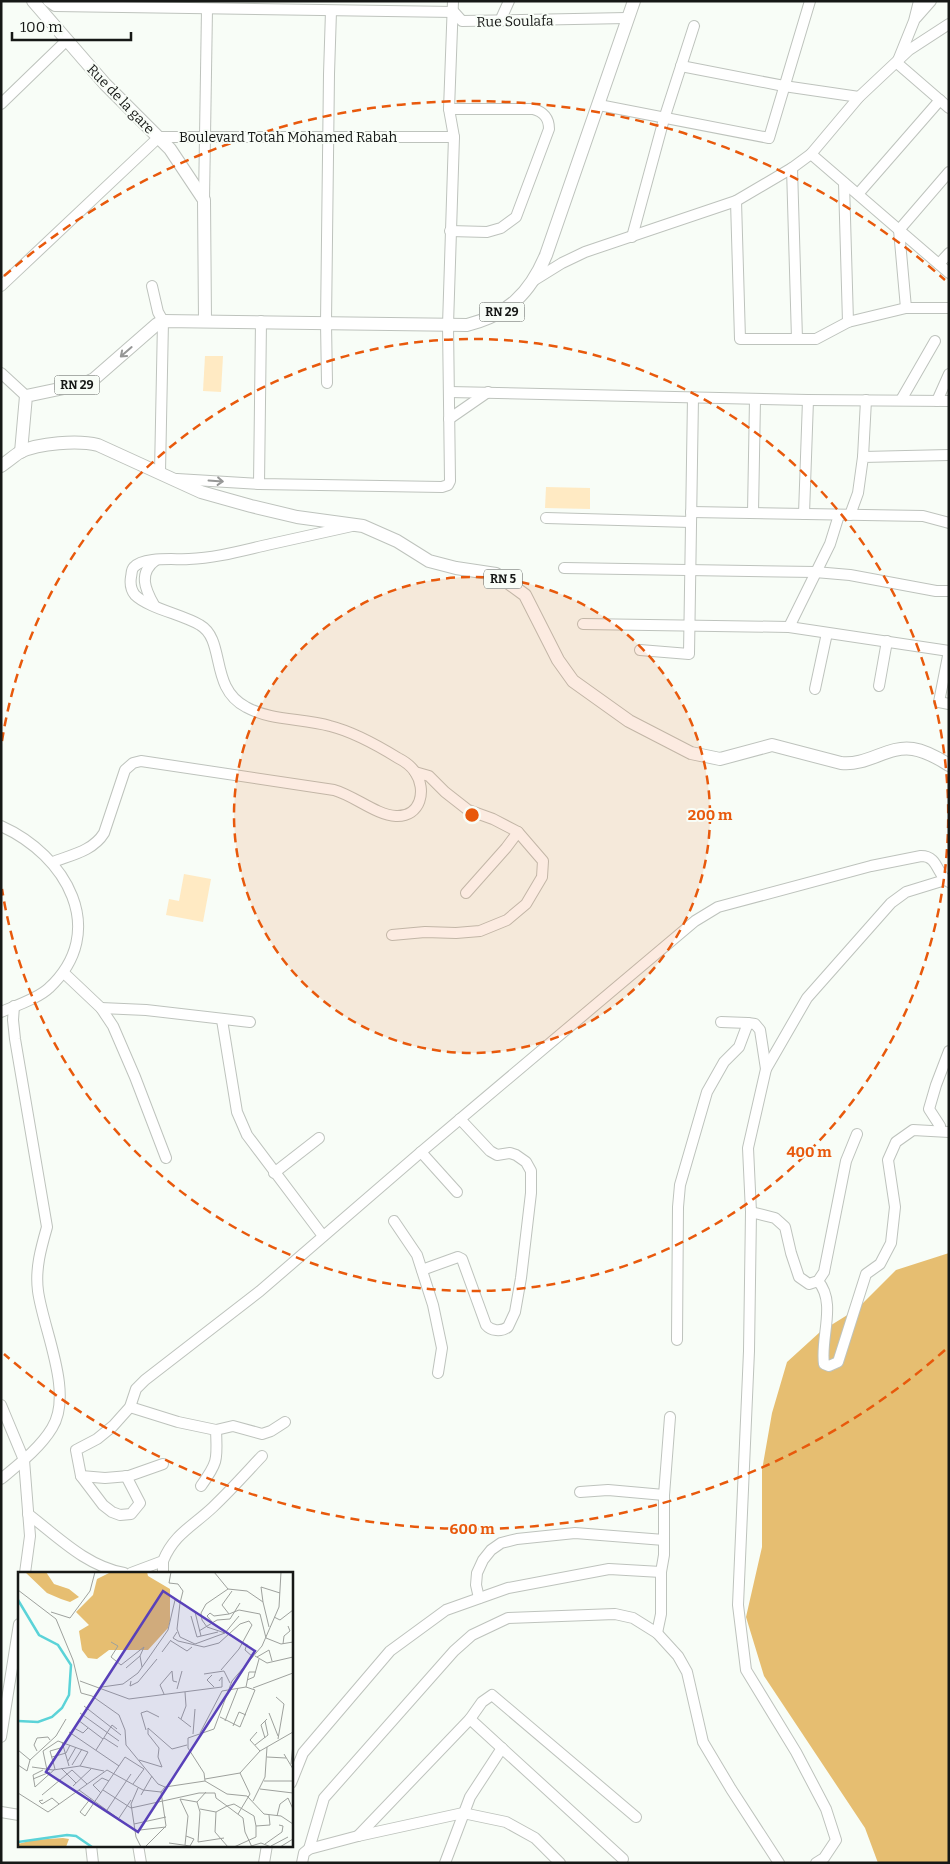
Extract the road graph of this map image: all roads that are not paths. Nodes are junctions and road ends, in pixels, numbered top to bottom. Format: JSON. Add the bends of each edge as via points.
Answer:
{"nodes":[{"id":1,"x":33,"y":1,"type":"edge"},
{"id":2,"x":48,"y":1,"type":"edge"},
{"id":3,"x":509,"y":1,"type":"edge"},
{"id":4,"x":634,"y":1,"type":"edge"},
{"id":5,"x":810,"y":1,"type":"edge"},
{"id":6,"x":919,"y":1,"type":"edge"},
{"id":7,"x":931,"y":1,"type":"edge"},
{"id":8,"x":453,"y":7,"type":"edge"},
{"id":9,"x":206,"y":9,"type":"junction"},
{"id":10,"x":331,"y":11,"type":"junction"},
{"id":11,"x":628,"y":18,"type":"junction"},
{"id":12,"x":500,"y":21,"type":"junction"},
{"id":13,"x":914,"y":21,"type":"junction"},
{"id":14,"x":949,"y":24,"type":"edge"},
{"id":15,"x":694,"y":26,"type":"dead end"},
{"id":16,"x":66,"y":41,"type":"junction"},
{"id":17,"x":897,"y":63,"type":"junction"},
{"id":18,"x":681,"y":66,"type":"junction"},
{"id":19,"x":784,"y":86,"type":"junction"},
{"id":20,"x":859,"y":97,"type":"junction"},
{"id":21,"x":940,"y":100,"type":"junction"},
{"id":22,"x":1,"y":104,"type":"edge"},
{"id":23,"x":599,"y":106,"type":"junction"},
{"id":24,"x":949,"y":108,"type":"edge"},
{"id":25,"x":449,"y":109,"type":"junction"},
{"id":26,"x":664,"y":119,"type":"junction"},
{"id":27,"x":206,"y":136,"type":"junction"},
{"id":28,"x":329,"y":136,"type":"junction"},
{"id":29,"x":159,"y":137,"type":"junction"},
{"id":30,"x":454,"y":137,"type":"junction"},
{"id":31,"x":811,"y":154,"type":"junction"},
{"id":32,"x":792,"y":168,"type":"junction"},
{"id":33,"x":949,"y":172,"type":"edge"},
{"id":34,"x":844,"y":183,"type":"junction"},
{"id":35,"x":858,"y":194,"type":"junction"},
{"id":36,"x":204,"y":200,"type":"junction"},
{"id":37,"x":736,"y":201,"type":"junction"},
{"id":38,"x":899,"y":230,"type":"junction"},
{"id":39,"x":450,"y":231,"type":"junction"},
{"id":40,"x":632,"y":237,"type":"junction"},
{"id":41,"x":949,"y":253,"type":"edge"},
{"id":42,"x":939,"y":264,"type":"junction"},
{"id":43,"x":949,"y":273,"type":"edge"},
{"id":44,"x":533,"y":281,"type":"junction"},
{"id":45,"x":1,"y":286,"type":"edge"},
{"id":46,"x":152,"y":286,"type":"dead end"},
{"id":47,"x":906,"y":308,"type":"junction"},
{"id":48,"x":949,"y":308,"type":"edge"},
{"id":49,"x":205,"y":320,"type":"junction"},
{"id":50,"x":163,"y":321,"type":"junction"},
{"id":51,"x":260,"y":321,"type":"junction"},
{"id":52,"x":326,"y":322,"type":"junction"},
{"id":53,"x":848,"y":322,"type":"junction"},
{"id":54,"x":448,"y":326,"type":"junction"},
{"id":55,"x":796,"y":340,"type":"junction"},
{"id":56,"x":934,"y":341,"type":"dead end"},
{"id":57,"x":1,"y":373,"type":"edge"},
{"id":58,"x":949,"y":374,"type":"edge"},
{"id":59,"x":327,"y":383,"type":"dead end"},
{"id":60,"x":449,"y":392,"type":"junction"},
{"id":61,"x":488,"y":392,"type":"junction"},
{"id":62,"x":26,"y":396,"type":"junction"},
{"id":63,"x":693,"y":397,"type":"junction"},
{"id":64,"x":755,"y":399,"type":"junction"},
{"id":65,"x":808,"y":400,"type":"junction"},
{"id":66,"x":866,"y":400,"type":"junction"},
{"id":67,"x":901,"y":400,"type":"junction"},
{"id":68,"x":937,"y":400,"type":"junction"},
{"id":69,"x":949,"y":401,"type":"edge"},
{"id":70,"x":448,"y":419,"type":"junction"},
{"id":71,"x":21,"y":452,"type":"junction"},
{"id":72,"x":949,"y":455,"type":"edge"},
{"id":73,"x":863,"y":457,"type":"junction"},
{"id":74,"x":1,"y":466,"type":"edge"},
{"id":75,"x":160,"y":472,"type":"junction"},
{"id":76,"x":173,"y":478,"type":"junction"},
{"id":77,"x":259,"y":484,"type":"junction"},
{"id":78,"x":753,"y":513,"type":"junction"},
{"id":79,"x":804,"y":514,"type":"junction"},
{"id":80,"x":850,"y":515,"type":"junction"},
{"id":81,"x":839,"y":516,"type":"junction"},
{"id":82,"x":691,"y":517,"type":"junction"},
{"id":83,"x":546,"y":518,"type":"dead end"},
{"id":84,"x":949,"y":523,"type":"edge"},
{"id":85,"x":354,"y":525,"type":"junction"},
{"id":86,"x":157,"y":560,"type":"junction"},
{"id":87,"x":564,"y":568,"type":"dead end"},
{"id":88,"x":689,"y":570,"type":"junction"},
{"id":89,"x":815,"y":572,"type":"junction"},
{"id":90,"x":949,"y":591,"type":"edge"},
{"id":91,"x":154,"y":605,"type":"junction"},
{"id":92,"x":583,"y":624,"type":"dead end"},
{"id":93,"x":690,"y":626,"type":"junction"},
{"id":94,"x":789,"y":627,"type":"junction"},
{"id":95,"x":827,"y":632,"type":"junction"},
{"id":96,"x":887,"y":641,"type":"junction"},
{"id":97,"x":640,"y":650,"type":"dead end"},
{"id":98,"x":949,"y":651,"type":"edge"},
{"id":99,"x":879,"y":686,"type":"dead end"},
{"id":100,"x":815,"y":689,"type":"dead end"},
{"id":101,"x":949,"y":704,"type":"edge"},
{"id":102,"x":949,"y":765,"type":"edge"},
{"id":103,"x":415,"y":772,"type":"junction"},
{"id":104,"x":1,"y":826,"type":"edge"},
{"id":105,"x":518,"y":832,"type":"junction"},
{"id":106,"x":53,"y":862,"type":"junction"},
{"id":107,"x":947,"y":881,"type":"edge"},
{"id":108,"x":466,"y":893,"type":"dead end"},
{"id":109,"x":392,"y":935,"type":"dead end"},
{"id":110,"x":64,"y":972,"type":"junction"},
{"id":111,"x":14,"y":1006,"type":"junction"},
{"id":112,"x":101,"y":1008,"type":"junction"},
{"id":113,"x":1,"y":1012,"type":"edge"},
{"id":114,"x":222,"y":1020,"type":"junction"},
{"id":115,"x":250,"y":1022,"type":"dead end"},
{"id":116,"x":721,"y":1022,"type":"dead end"},
{"id":117,"x":748,"y":1023,"type":"junction"},
{"id":118,"x":949,"y":1051,"type":"edge"},
{"id":119,"x":766,"y":1069,"type":"junction"},
{"id":120,"x":460,"y":1118,"type":"junction"},
{"id":121,"x":944,"y":1132,"type":"edge"},
{"id":122,"x":857,"y":1134,"type":"dead end"},
{"id":123,"x":319,"y":1138,"type":"dead end"},
{"id":124,"x":421,"y":1152,"type":"junction"},
{"id":125,"x":166,"y":1158,"type":"dead end"},
{"id":126,"x":274,"y":1173,"type":"junction"},
{"id":127,"x":456,"y":1192,"type":"dead end"},
{"id":128,"x":751,"y":1212,"type":"junction"},
{"id":129,"x":394,"y":1221,"type":"dead end"},
{"id":130,"x":323,"y":1236,"type":"junction"},
{"id":131,"x":422,"y":1270,"type":"junction"},
{"id":132,"x":818,"y":1281,"type":"junction"},
{"id":133,"x":677,"y":1340,"type":"dead end"},
{"id":134,"x":438,"y":1372,"type":"dead end"},
{"id":135,"x":1,"y":1405,"type":"edge"},
{"id":136,"x":130,"y":1407,"type":"junction"},
{"id":137,"x":670,"y":1417,"type":"dead end"},
{"id":138,"x":285,"y":1422,"type":"dead end"},
{"id":139,"x":216,"y":1430,"type":"junction"},
{"id":140,"x":262,"y":1456,"type":"dead end"},
{"id":141,"x":24,"y":1460,"type":"junction"},
{"id":142,"x":163,"y":1464,"type":"dead end"},
{"id":143,"x":81,"y":1476,"type":"junction"},
{"id":144,"x":126,"y":1476,"type":"junction"},
{"id":145,"x":1,"y":1479,"type":"edge"},
{"id":146,"x":201,"y":1486,"type":"dead end"},
{"id":147,"x":580,"y":1492,"type":"dead end"},
{"id":148,"x":664,"y":1495,"type":"junction"},
{"id":149,"x":28,"y":1514,"type":"junction"},
{"id":150,"x":664,"y":1540,"type":"junction"},
{"id":151,"x":163,"y":1561,"type":"junction"},
{"id":152,"x":25,"y":1572,"type":"edge"},
{"id":153,"x":121,"y":1572,"type":"edge"},
{"id":154,"x":134,"y":1572,"type":"edge"},
{"id":155,"x":163,"y":1572,"type":"edge"},
{"id":156,"x":661,"y":1572,"type":"junction"},
{"id":157,"x":479,"y":1598,"type":"junction"},
{"id":158,"x":18,"y":1629,"type":"edge"},
{"id":159,"x":657,"y":1633,"type":"junction"},
{"id":160,"x":5,"y":1695,"type":"edge"},
{"id":161,"x":470,"y":1719,"type":"junction"},
{"id":162,"x":1,"y":1737,"type":"edge"},
{"id":163,"x":502,"y":1748,"type":"junction"},
{"id":164,"x":292,"y":1780,"type":"edge"},
{"id":165,"x":1,"y":1812,"type":"edge"},
{"id":166,"x":463,"y":1814,"type":"junction"},
{"id":167,"x":18,"y":1815,"type":"edge"},
{"id":168,"x":636,"y":1817,"type":"dead end"},
{"id":169,"x":358,"y":1836,"type":"junction"},
{"id":170,"x":91,"y":1846,"type":"edge"},
{"id":171,"x":138,"y":1846,"type":"edge"},
{"id":172,"x":267,"y":1846,"type":"edge"},
{"id":173,"x":309,"y":1849,"type":"junction"},
{"id":174,"x":623,"y":1859,"type":"dead end"},
{"id":175,"x":774,"y":1861,"type":"edge"},
{"id":176,"x":93,"y":1863,"type":"edge"},
{"id":177,"x":141,"y":1863,"type":"edge"},
{"id":178,"x":264,"y":1863,"type":"edge"},
{"id":179,"x":302,"y":1863,"type":"edge"},
{"id":180,"x":445,"y":1863,"type":"edge"},
{"id":181,"x":560,"y":1863,"type":"edge"},
{"id":182,"x":816,"y":1863,"type":"edge"}],
"edges":[{"from":1,"to":16,"type":"main road","name":"Rue de la gare"},
{"from":2,"to":9,"type":"street","name":"Rue Soulafa","via":[[55,6]]},
{"from":3,"to":12,"type":"street"},
{"from":4,"to":11,"type":"main road","number":"RN 29"},
{"from":5,"to":19,"type":"street"},
{"from":6,"to":13,"type":"street"},
{"from":7,"to":13,"type":"street"},
{"from":8,"to":10,"type":"street","name":"Rue Soulafa"},
{"from":8,"to":12,"type":"street","name":"Rue Soulafa","via":[[462,21]]},
{"from":8,"to":25,"type":"street"},
{"from":9,"to":10,"type":"street","name":"Rue Soulafa"},
{"from":9,"to":27,"type":"street"},
{"from":10,"to":28,"type":"street"},
{"from":11,"to":12,"type":"street","name":"Rue Soulafa"},
{"from":11,"to":23,"type":"main road","number":"RN 29"},
{"from":13,"to":17,"type":"street"},
{"from":14,"to":17,"type":"street","via":[[909,50]]},
{"from":15,"to":18,"type":"street"},
{"from":16,"to":22,"type":"street"},
{"from":16,"to":29,"type":"main road","name":"Rue de la gare"},
{"from":17,"to":20,"type":"street"},
{"from":17,"to":21,"type":"street"},
{"from":18,"to":19,"type":"street"},
{"from":18,"to":26,"type":"street"},
{"from":19,"to":20,"type":"street"},
{"from":19,"to":26,"type":"street","via":[[769,138]]},
{"from":20,"to":31,"type":"street"},
{"from":21,"to":24,"type":"street"},
{"from":21,"to":35,"type":"street"},
{"from":23,"to":26,"type":"street"},
{"from":23,"to":44,"type":"main road","number":"RN 29","via":[[546,255]]},
{"from":25,"to":30,"type":"street"},
{"from":25,"to":39,"type":"street","via":[[533,109],[540,111],[549,123],[516,217],[501,228],[487,232]]},
{"from":26,"to":40,"type":"street"},
{"from":27,"to":28,"type":"street","name":"Boulevard Totah Mohamed Rabah"},
{"from":27,"to":29,"type":"street","name":"Boulevard Totah Mohamed Rabah"},
{"from":27,"to":36,"type":"street"},
{"from":28,"to":30,"type":"street","name":"Boulevard Totah Mohamed Rabah"},
{"from":28,"to":52,"type":"street"},
{"from":29,"to":36,"type":"main road","name":"Rue de la gare"},
{"from":29,"to":45,"type":"street","name":"Boulevard Totah Mohamed Rabah"},
{"from":30,"to":39,"type":"street"},
{"from":31,"to":32,"type":"street"},
{"from":31,"to":34,"type":"street"},
{"from":32,"to":37,"type":"street"},
{"from":32,"to":55,"type":"street"},
{"from":33,"to":38,"type":"street"},
{"from":34,"to":35,"type":"street"},
{"from":34,"to":53,"type":"street"},
{"from":35,"to":38,"type":"street"},
{"from":36,"to":49,"type":"main road"},
{"from":37,"to":40,"type":"street"},
{"from":37,"to":55,"type":"street","via":[[740,340]]},
{"from":38,"to":42,"type":"street"},
{"from":38,"to":47,"type":"street"},
{"from":39,"to":54,"type":"street"},
{"from":40,"to":44,"type":"street","via":[[585,252]]},
{"from":41,"to":42,"type":"street"},
{"from":42,"to":43,"type":"street"},
{"from":44,"to":54,"type":"main road","number":"RN 29","via":[[517,301],[502,312],[484,321]]},
{"from":46,"to":50,"type":"street"},
{"from":47,"to":48,"type":"street"},
{"from":47,"to":53,"type":"street"},
{"from":49,"to":50,"type":"main road","number":"RN 29"},
{"from":49,"to":51,"type":"main road","number":"RN 29"},
{"from":50,"to":62,"type":"main road","number":"RN 29","one_way":true,"via":[[94,379]]},
{"from":50,"to":75,"type":"street"},
{"from":51,"to":52,"type":"main road","number":"RN 29"},
{"from":51,"to":77,"type":"street"},
{"from":52,"to":54,"type":"main road","number":"RN 29"},
{"from":52,"to":59,"type":"street"},
{"from":53,"to":55,"type":"street","via":[[816,339]]},
{"from":54,"to":60,"type":"street"},
{"from":56,"to":67,"type":"street"},
{"from":57,"to":62,"type":"street"},
{"from":58,"to":68,"type":"street"},
{"from":60,"to":61,"type":"street"},
{"from":60,"to":70,"type":"street"},
{"from":61,"to":63,"type":"street"},
{"from":61,"to":70,"type":"street"},
{"from":62,"to":71,"type":"main road"},
{"from":63,"to":64,"type":"street"},
{"from":63,"to":82,"type":"street"},
{"from":64,"to":65,"type":"street"},
{"from":64,"to":78,"type":"street"},
{"from":65,"to":66,"type":"street"},
{"from":65,"to":79,"type":"street"},
{"from":66,"to":67,"type":"street"},
{"from":66,"to":73,"type":"street"},
{"from":67,"to":68,"type":"street"},
{"from":68,"to":69,"type":"street"},
{"from":70,"to":77,"type":"street","via":[[448,485]]},
{"from":71,"to":74,"type":"main road","number":"RN 5"},
{"from":71,"to":75,"type":"main road","number":"RN 5","via":[[52,444],[84,442]]},
{"from":72,"to":73,"type":"street"},
{"from":73,"to":80,"type":"street","via":[[858,493]]},
{"from":75,"to":76,"type":"main road","number":"RN 5"},
{"from":76,"to":77,"type":"street","one_way":true},
{"from":76,"to":85,"type":"main road","number":"RN 5","via":[[201,492],[251,506]]},
{"from":78,"to":79,"type":"street"},
{"from":78,"to":82,"type":"street"},
{"from":79,"to":81,"type":"street"},
{"from":80,"to":81,"type":"street"},
{"from":80,"to":84,"type":"street","via":[[924,516]]},
{"from":81,"to":89,"type":"street","via":[[830,544]]},
{"from":82,"to":83,"type":"street"},
{"from":82,"to":88,"type":"street"},
{"from":85,"to":86,"type":"street","via":[[208,558]]},
{"from":85,"to":102,"type":"main road","number":"RN 5","via":[[397,541],[429,561],[496,574],[504,579],[525,595],[558,660],[573,681],[630,721],[691,753],[720,759],[772,745],[853,764],[912,748]]},
{"from":86,"to":91,"type":"street","via":[[146,571],[145,585]]},
{"from":86,"to":91,"type":"street","via":[[136,565],[132,569],[130,583],[136,596]]},
{"from":87,"to":88,"type":"street"},
{"from":88,"to":89,"type":"street"},
{"from":88,"to":93,"type":"street"},
{"from":89,"to":90,"type":"street"},
{"from":89,"to":94,"type":"street"},
{"from":91,"to":103,"type":"street","via":[[201,625],[209,632],[226,689],[245,707],[266,715],[331,726],[385,750]]},
{"from":92,"to":93,"type":"street"},
{"from":93,"to":94,"type":"street"},
{"from":93,"to":97,"type":"street","via":[[689,654]]},
{"from":94,"to":95,"type":"street"},
{"from":95,"to":96,"type":"street"},
{"from":95,"to":100,"type":"street"},
{"from":96,"to":98,"type":"street"},
{"from":96,"to":99,"type":"street"},
{"from":98,"to":101,"type":"street","via":[[939,702]]},
{"from":103,"to":105,"type":"street","via":[[429,776],[468,810]]},
{"from":103,"to":106,"type":"street","via":[[421,788],[419,804],[404,816],[394,816],[334,790],[141,761],[125,770],[99,841]]},
{"from":104,"to":106,"type":"street","via":[[33,845]]},
{"from":105,"to":108,"type":"street"},
{"from":105,"to":109,"type":"street","via":[[543,861],[542,877],[526,904],[507,920],[480,931]]},
{"from":106,"to":110,"type":"street","via":[[71,893],[79,917],[78,939]]},
{"from":107,"to":119,"type":"street","via":[[906,892],[891,903],[808,998]]},
{"from":107,"to":120,"type":"street","via":[[934,860],[921,856],[718,907],[695,921]]},
{"from":110,"to":111,"type":"street","via":[[48,990]]},
{"from":110,"to":112,"type":"street"},
{"from":111,"to":113,"type":"street"},
{"from":111,"to":141,"type":"street","via":[[15,1039],[47,1227],[38,1258],[38,1291],[60,1388],[60,1408],[53,1428]]},
{"from":112,"to":114,"type":"street"},
{"from":112,"to":125,"type":"street","via":[[128,1060]]},
{"from":114,"to":115,"type":"street"},
{"from":114,"to":126,"type":"street","via":[[237,1112],[247,1135]]},
{"from":116,"to":117,"type":"street"},
{"from":117,"to":119,"type":"street","via":[[755,1024],[760,1030]]},
{"from":117,"to":133,"type":"street","via":[[739,1047],[724,1062],[707,1092],[680,1185]]},
{"from":118,"to":121,"type":"street","via":[[929,1109]]},
{"from":119,"to":128,"type":"street","via":[[748,1148]]},
{"from":120,"to":124,"type":"street"},
{"from":120,"to":131,"type":"street","via":[[490,1151],[497,1155],[516,1155],[526,1162],[531,1171],[521,1278],[515,1312],[508,1327],[498,1330],[486,1325],[462,1259],[458,1257]]},
{"from":121,"to":132,"type":"street","via":[[913,1130],[896,1142],[888,1160],[895,1207],[891,1243],[880,1264],[866,1274],[838,1362],[829,1366],[824,1364],[823,1354],[827,1306],[824,1288]]},
{"from":122,"to":132,"type":"street","via":[[846,1161],[824,1272]]},
{"from":123,"to":126,"type":"street"},
{"from":124,"to":127,"type":"street"},
{"from":124,"to":130,"type":"street"},
{"from":126,"to":130,"type":"street"},
{"from":128,"to":132,"type":"street","via":[[775,1218],[785,1227],[799,1276],[809,1284]]},
{"from":128,"to":182,"type":"street","via":[[750,1351],[738,1605],[746,1670],[796,1752],[826,1809],[836,1840],[824,1858]]},
{"from":129,"to":131,"type":"street","via":[[414,1248]]},
{"from":130,"to":136,"type":"street","via":[[260,1291],[145,1380],[136,1390]]},
{"from":131,"to":134,"type":"street","via":[[440,1336]]},
{"from":135,"to":141,"type":"street"},
{"from":136,"to":139,"type":"street"},
{"from":136,"to":143,"type":"street","via":[[97,1439],[76,1450]]},
{"from":137,"to":148,"type":"street"},
{"from":138,"to":139,"type":"street","via":[[262,1434],[233,1426]]},
{"from":139,"to":146,"type":"street","via":[[215,1466]]},
{"from":140,"to":151,"type":"street","via":[[211,1509],[172,1542]]},
{"from":141,"to":145,"type":"street"},
{"from":141,"to":149,"type":"street"},
{"from":142,"to":144,"type":"street"},
{"from":143,"to":144,"type":"street"},
{"from":143,"to":144,"type":"street","via":[[103,1505],[120,1515],[131,1514],[140,1503]]},
{"from":147,"to":148,"type":"street","via":[[608,1490]]},
{"from":148,"to":150,"type":"street"},
{"from":149,"to":152,"type":"street","via":[[30,1536]]},
{"from":149,"to":153,"type":"street","via":[[77,1553]]},
{"from":150,"to":156,"type":"street"},
{"from":150,"to":157,"type":"street","via":[[574,1533],[501,1543],[491,1550],[476,1573]]},
{"from":151,"to":154,"type":"street"},
{"from":151,"to":155,"type":"street"},
{"from":156,"to":157,"type":"street","via":[[609,1570],[508,1588]]},
{"from":156,"to":159,"type":"street","via":[[661,1614]]},
{"from":157,"to":164,"type":"street","via":[[446,1610],[390,1651],[303,1753]]},
{"from":158,"to":160,"type":"street"},
{"from":159,"to":173,"type":"street","via":[[633,1618],[615,1614],[508,1618],[472,1635],[454,1651],[324,1798]]},
{"from":159,"to":175,"type":"street","via":[[678,1656],[686,1672],[703,1742]]},
{"from":160,"to":162,"type":"street"},
{"from":161,"to":163,"type":"street"},
{"from":161,"to":168,"type":"street","via":[[482,1702],[492,1695]]},
{"from":161,"to":169,"type":"street"},
{"from":163,"to":166,"type":"street","via":[[470,1797]]},
{"from":163,"to":174,"type":"street"},
{"from":165,"to":167,"type":"street"},
{"from":166,"to":169,"type":"street"},
{"from":166,"to":180,"type":"street"},
{"from":166,"to":181,"type":"street","via":[[506,1822],[535,1838]]},
{"from":169,"to":173,"type":"street"},
{"from":170,"to":176,"type":"street"},
{"from":171,"to":177,"type":"street"},
{"from":172,"to":178,"type":"street"},
{"from":173,"to":179,"type":"street","via":[[304,1853]]}]}
